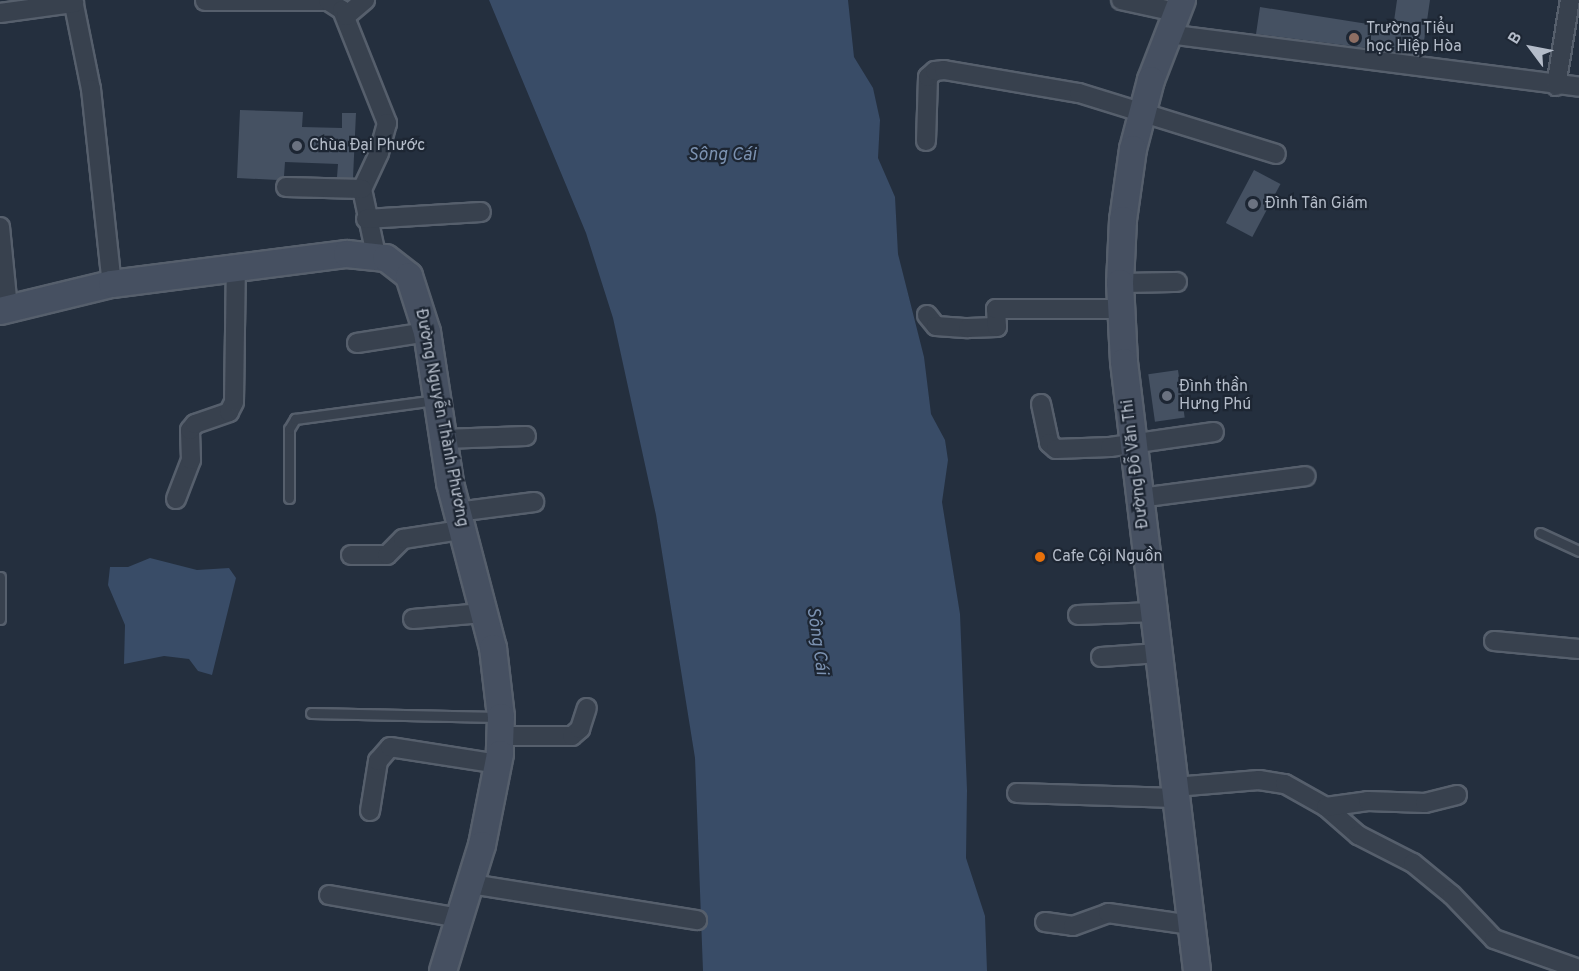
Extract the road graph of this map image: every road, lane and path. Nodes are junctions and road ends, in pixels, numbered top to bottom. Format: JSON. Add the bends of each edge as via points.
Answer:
{"nodes":[{"id":1,"x":365,"y":0,"type":"edge"},
{"id":2,"x":1121,"y":0,"type":"edge"},
{"id":3,"x":1570,"y":0,"type":"edge"},
{"id":4,"x":205,"y":1,"type":"edge"},
{"id":5,"x":74,"y":2,"type":"edge"},
{"id":6,"x":0,"y":13,"type":"edge"},
{"id":7,"x":345,"y":16,"type":"junction"},
{"id":8,"x":1175,"y":16,"type":"edge"},
{"id":9,"x":1556,"y":86,"type":"junction"},
{"id":10,"x":1579,"y":87,"type":"edge"},
{"id":11,"x":1143,"y":110,"type":"junction"},
{"id":12,"x":926,"y":141,"type":"dead end"},
{"id":13,"x":1276,"y":154,"type":"dead end"},
{"id":14,"x":286,"y":187,"type":"dead end"},
{"id":15,"x":362,"y":189,"type":"junction"},
{"id":16,"x":481,"y":212,"type":"dead end"},
{"id":17,"x":366,"y":219,"type":"junction"},
{"id":18,"x":0,"y":227,"type":"edge"},
{"id":19,"x":376,"y":255,"type":"junction"},
{"id":20,"x":236,"y":267,"type":"junction"},
{"id":21,"x":1177,"y":282,"type":"dead end"},
{"id":22,"x":112,"y":284,"type":"junction"},
{"id":23,"x":1120,"y":296,"type":"junction"},
{"id":24,"x":4,"y":310,"type":"edge"},
{"id":25,"x":927,"y":315,"type":"dead end"},
{"id":26,"x":427,"y":332,"type":"junction"},
{"id":27,"x":357,"y":343,"type":"dead end"},
{"id":28,"x":438,"y":400,"type":"junction"},
{"id":29,"x":1041,"y":404,"type":"dead end"},
{"id":30,"x":1214,"y":432,"type":"dead end"},
{"id":31,"x":526,"y":436,"type":"dead end"},
{"id":32,"x":444,"y":439,"type":"junction"},
{"id":33,"x":1133,"y":442,"type":"junction"},
{"id":34,"x":1306,"y":476,"type":"dead end"},
{"id":35,"x":289,"y":498,"type":"dead end"},
{"id":36,"x":1140,"y":498,"type":"junction"},
{"id":37,"x":176,"y":499,"type":"dead end"},
{"id":38,"x":534,"y":502,"type":"dead end"},
{"id":39,"x":459,"y":521,"type":"junction"},
{"id":40,"x":1540,"y":533,"type":"dead end"},
{"id":41,"x":1579,"y":551,"type":"edge"},
{"id":42,"x":351,"y":555,"type":"dead end"},
{"id":43,"x":0,"y":577,"type":"edge"},
{"id":44,"x":1154,"y":612,"type":"junction"},
{"id":45,"x":483,"y":613,"type":"junction"},
{"id":46,"x":1078,"y":615,"type":"dead end"},
{"id":47,"x":0,"y":619,"type":"edge"},
{"id":48,"x":413,"y":619,"type":"dead end"},
{"id":49,"x":1494,"y":641,"type":"dead end"},
{"id":50,"x":1579,"y":649,"type":"edge"},
{"id":51,"x":1158,"y":653,"type":"junction"},
{"id":52,"x":1101,"y":657,"type":"dead end"},
{"id":53,"x":586,"y":708,"type":"dead end"},
{"id":54,"x":311,"y":713,"type":"dead end"},
{"id":55,"x":501,"y":726,"type":"junction"},
{"id":56,"x":498,"y":764,"type":"junction"},
{"id":57,"x":1175,"y":792,"type":"junction"},
{"id":58,"x":1017,"y":793,"type":"dead end"},
{"id":59,"x":1457,"y":795,"type":"dead end"},
{"id":60,"x":1326,"y":807,"type":"junction"},
{"id":61,"x":370,"y":811,"type":"dead end"},
{"id":62,"x":471,"y":884,"type":"junction"},
{"id":63,"x":329,"y":895,"type":"dead end"},
{"id":64,"x":460,"y":918,"type":"junction"},
{"id":65,"x":697,"y":920,"type":"dead end"},
{"id":66,"x":1045,"y":922,"type":"dead end"},
{"id":67,"x":1191,"y":924,"type":"junction"},
{"id":68,"x":1579,"y":969,"type":"edge"},
{"id":69,"x":444,"y":971,"type":"edge"},
{"id":70,"x":1197,"y":971,"type":"edge"}],
"edges":[{"from":1,"to":7,"type":"street"},
{"from":2,"to":8,"type":"street"},
{"from":3,"to":9,"type":"street"},
{"from":4,"to":7,"type":"street","via":[[328,1]]},
{"from":5,"to":6,"type":"street"},
{"from":5,"to":22,"type":"street","via":[[91,89]]},
{"from":7,"to":15,"type":"street","via":[[387,123],[375,164]]},
{"from":8,"to":9,"type":"street"},
{"from":8,"to":11,"type":"main road","name":"Đường Đỗ Văn Thi"},
{"from":9,"to":10,"type":"street"},
{"from":11,"to":12,"type":"street","via":[[1079,93],[935,70],[926,86]]},
{"from":11,"to":13,"type":"street"},
{"from":11,"to":23,"type":"main road","name":"Đường Đỗ Văn Thi","via":[[1127,184]]},
{"from":14,"to":15,"type":"street"},
{"from":15,"to":17,"type":"street"},
{"from":16,"to":17,"type":"street"},
{"from":17,"to":19,"type":"street"},
{"from":18,"to":24,"type":"street"},
{"from":19,"to":20,"type":"main road","name":"Đường Nguyễn Thành Phương","via":[[347,254]]},
{"from":19,"to":26,"type":"main road","name":"Đường Nguyễn Thành Phương","via":[[394,261],[409,276]]},
{"from":20,"to":22,"type":"main road","name":"Đường Nguyễn Thành Phương"},
{"from":20,"to":37,"type":"street","via":[[233,406],[229,412],[192,426],[191,460]]},
{"from":21,"to":23,"type":"street"},
{"from":22,"to":24,"type":"main road","name":"Đường Nguyễn Thành Phương"},
{"from":23,"to":25,"type":"street","via":[[996,309],[997,327],[942,327]]},
{"from":23,"to":33,"type":"main road","name":"Đường Đỗ Văn Thi"},
{"from":26,"to":27,"type":"street"},
{"from":26,"to":28,"type":"main road","name":"Đường Nguyễn Thành Phương"},
{"from":28,"to":32,"type":"main road","name":"Đường Nguyễn Thành Phương"},
{"from":28,"to":35,"type":"lane","via":[[294,418],[289,429]]},
{"from":29,"to":33,"type":"street","via":[[1052,447],[1110,447]]},
{"from":30,"to":33,"type":"street"},
{"from":31,"to":32,"type":"street"},
{"from":32,"to":39,"type":"main road","name":"Đường Nguyễn Thành Phương"},
{"from":33,"to":36,"type":"main road","name":"Đường Đỗ Văn Thi"},
{"from":34,"to":36,"type":"street"},
{"from":36,"to":44,"type":"main road","name":"Đường Đỗ Văn Thi"},
{"from":38,"to":39,"type":"street"},
{"from":39,"to":42,"type":"street","via":[[403,539],[387,555]]},
{"from":39,"to":45,"type":"main road","name":"Đường Nguyễn Thành Phương"},
{"from":40,"to":41,"type":"lane"},
{"from":43,"to":47,"type":"lane"},
{"from":44,"to":46,"type":"street"},
{"from":44,"to":51,"type":"main road","name":"Đường Đỗ Văn Thi"},
{"from":45,"to":48,"type":"street"},
{"from":45,"to":55,"type":"main road","name":"Đường Nguyễn Thành Phương","via":[[494,657]]},
{"from":49,"to":50,"type":"street"},
{"from":51,"to":52,"type":"street"},
{"from":51,"to":57,"type":"main road","name":"Đường Đỗ Văn Thi"},
{"from":53,"to":55,"type":"street","via":[[573,736]]},
{"from":54,"to":55,"type":"lane"},
{"from":55,"to":56,"type":"main road","name":"Đường Nguyễn Thành Phương"},
{"from":56,"to":61,"type":"street","via":[[390,747],[378,761]]},
{"from":56,"to":62,"type":"main road","name":"Đường Nguyễn Thành Phương"},
{"from":57,"to":58,"type":"street"},
{"from":57,"to":60,"type":"street","via":[[1271,780]]},
{"from":57,"to":67,"type":"main road","name":"Đường Đỗ Văn Thi"},
{"from":59,"to":60,"type":"street","via":[[1425,803],[1368,801]]},
{"from":60,"to":68,"type":"street","via":[[1358,835],[1413,864],[1452,895],[1494,939]]},
{"from":62,"to":64,"type":"main road","name":"Đường Nguyễn Thành Phương"},
{"from":62,"to":65,"type":"street"},
{"from":63,"to":64,"type":"street"},
{"from":64,"to":69,"type":"main road","name":"Đường Nguyễn Thành Phương"},
{"from":66,"to":67,"type":"street","via":[[1073,926],[1108,912]]},
{"from":67,"to":70,"type":"main road","name":"Đường Đỗ Văn Thi"}]}
